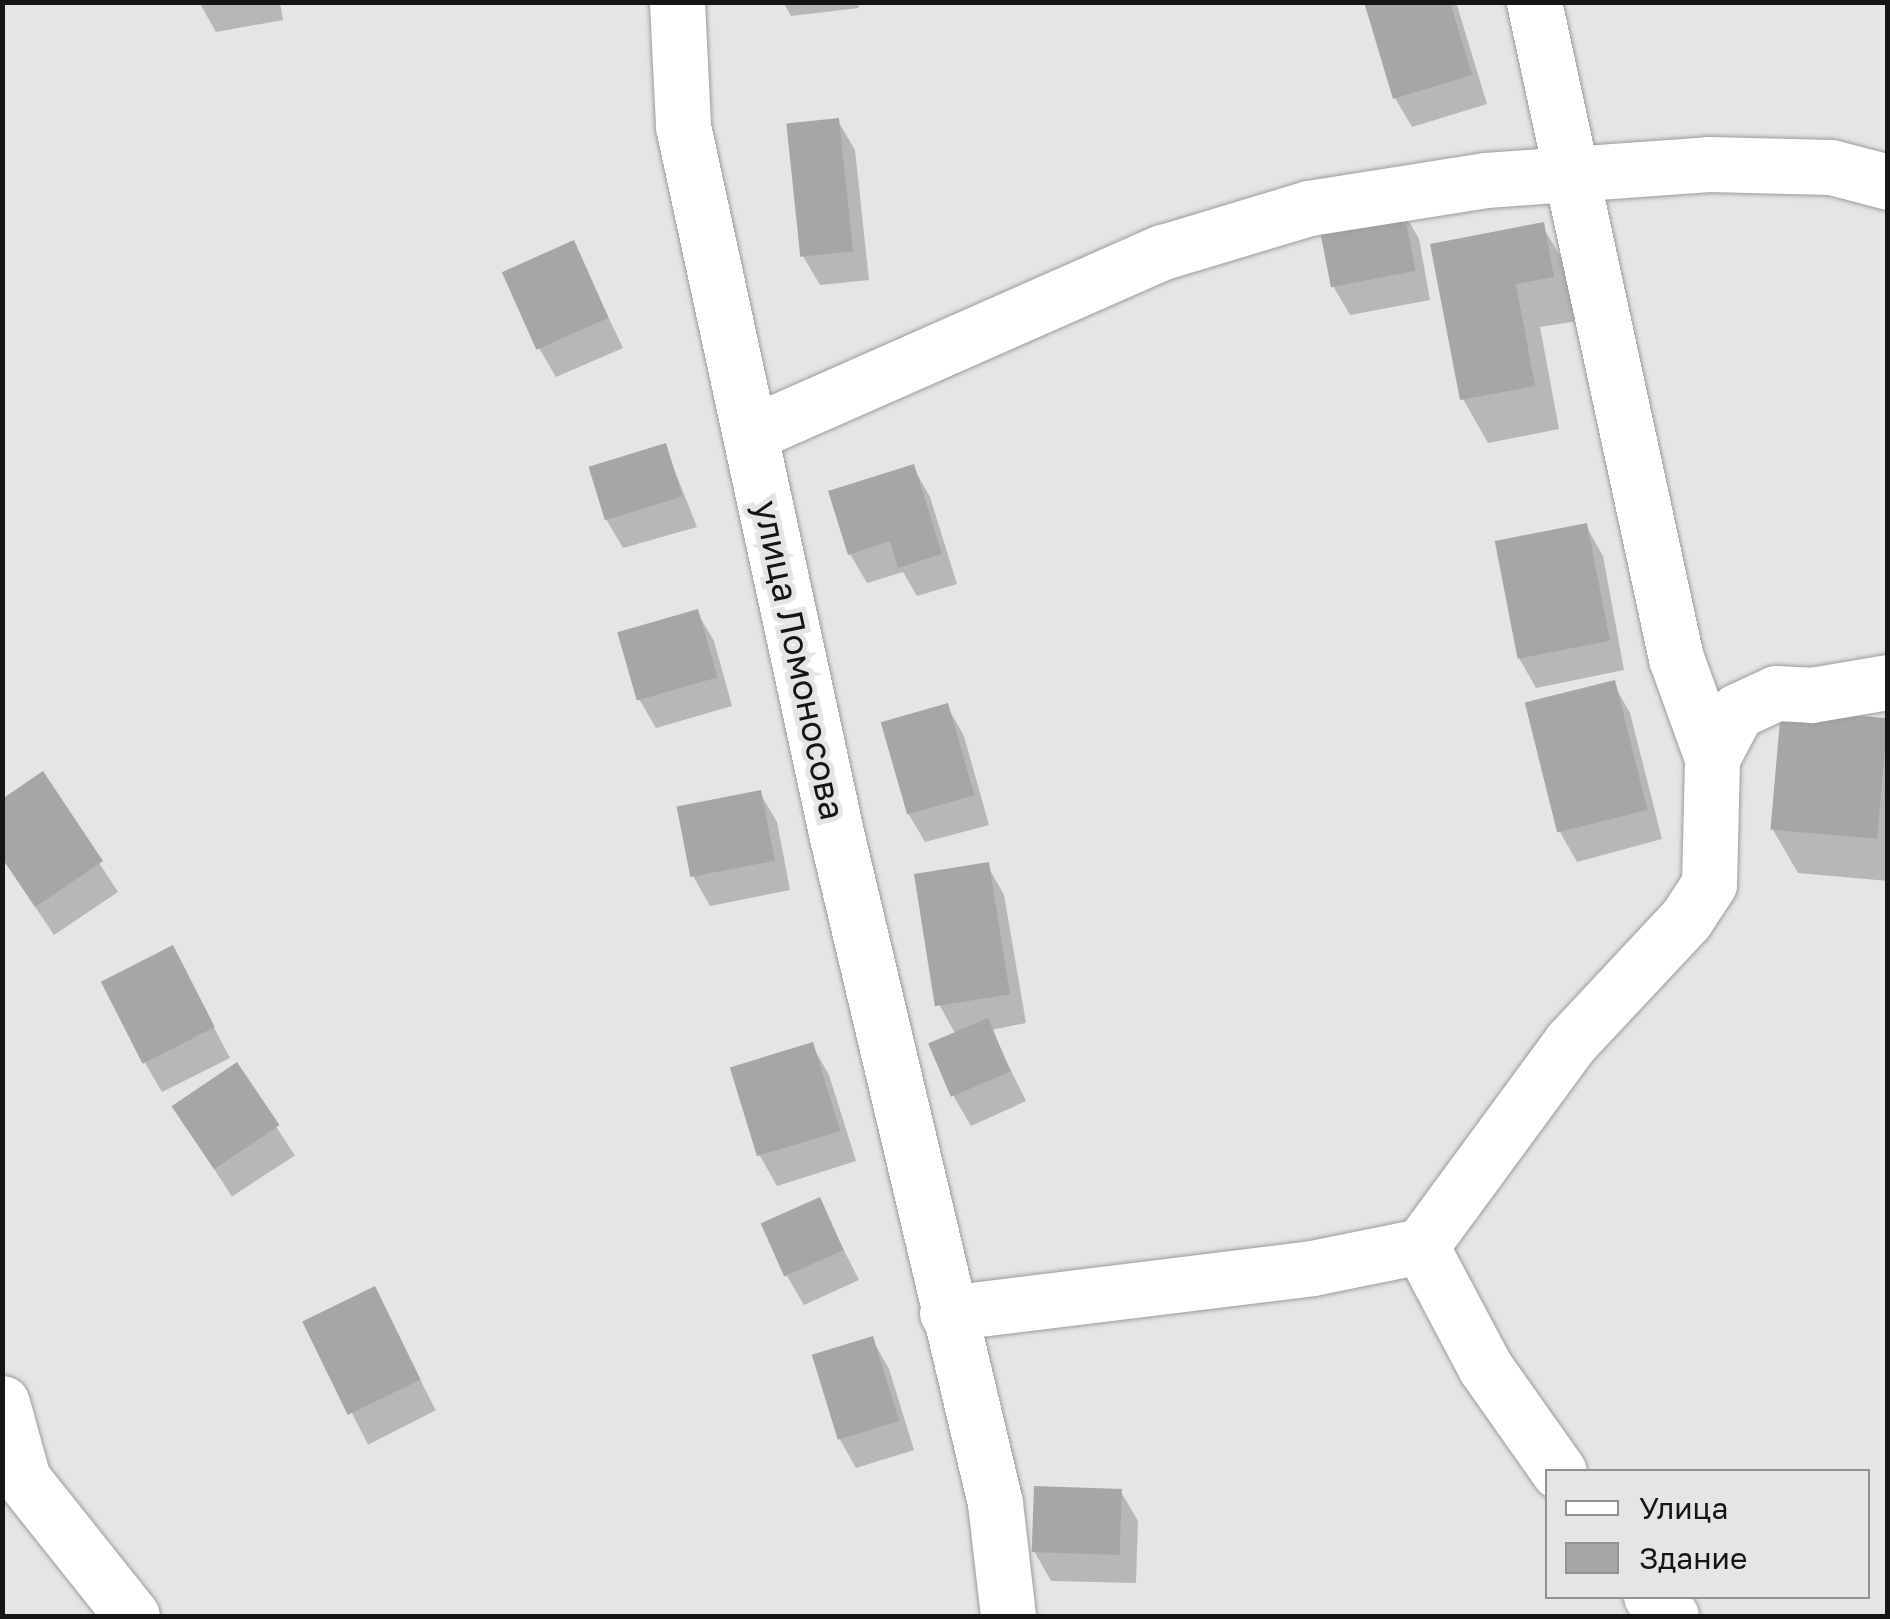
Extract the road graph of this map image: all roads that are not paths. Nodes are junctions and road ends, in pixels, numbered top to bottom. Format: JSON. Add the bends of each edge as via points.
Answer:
{"nodes":[{"id":1,"x":677,"y":2,"type":"edge"},
{"id":2,"x":1534,"y":2,"type":"edge"},
{"id":3,"x":1574,"y":178,"type":"junction"},
{"id":4,"x":1888,"y":182,"type":"edge"},
{"id":5,"x":754,"y":432,"type":"junction"},
{"id":6,"x":1888,"y":682,"type":"edge"},
{"id":7,"x":1712,"y":758,"type":"junction"},
{"id":8,"x":1422,"y":1246,"type":"junction"},
{"id":9,"x":947,"y":1313,"type":"junction"},
{"id":10,"x":2,"y":1403,"type":"edge"},
{"id":11,"x":1557,"y":1469,"type":"edge"},
{"id":12,"x":132,"y":1616,"type":"edge"},
{"id":13,"x":1008,"y":1616,"type":"edge"}],
"edges":[{"from":1,"to":5,"type":"street","name":"улица Ломоносова","via":[[683,126]]},
{"from":2,"to":3,"type":"street"},
{"from":3,"to":4,"type":"street","via":[[1708,164],[1831,167]]},
{"from":3,"to":5,"type":"street","via":[[1486,180],[1309,208],[1163,252]]},
{"from":3,"to":7,"type":"street","via":[[1676,658]]},
{"from":5,"to":9,"type":"street","name":"улица Ломоносова","via":[[833,818]]},
{"from":6,"to":7,"type":"street","via":[[1812,696],[1776,693],[1737,711]]},
{"from":7,"to":8,"type":"street","via":[[1709,884],[1686,919],[1570,1043]]},
{"from":8,"to":9,"type":"street","via":[[1312,1268]]},
{"from":8,"to":11,"type":"street","via":[[1485,1367]]},
{"from":9,"to":13,"type":"street","name":"улица Ломоносова","via":[[995,1504]]},
{"from":10,"to":12,"type":"street","via":[[23,1479]]}]}
